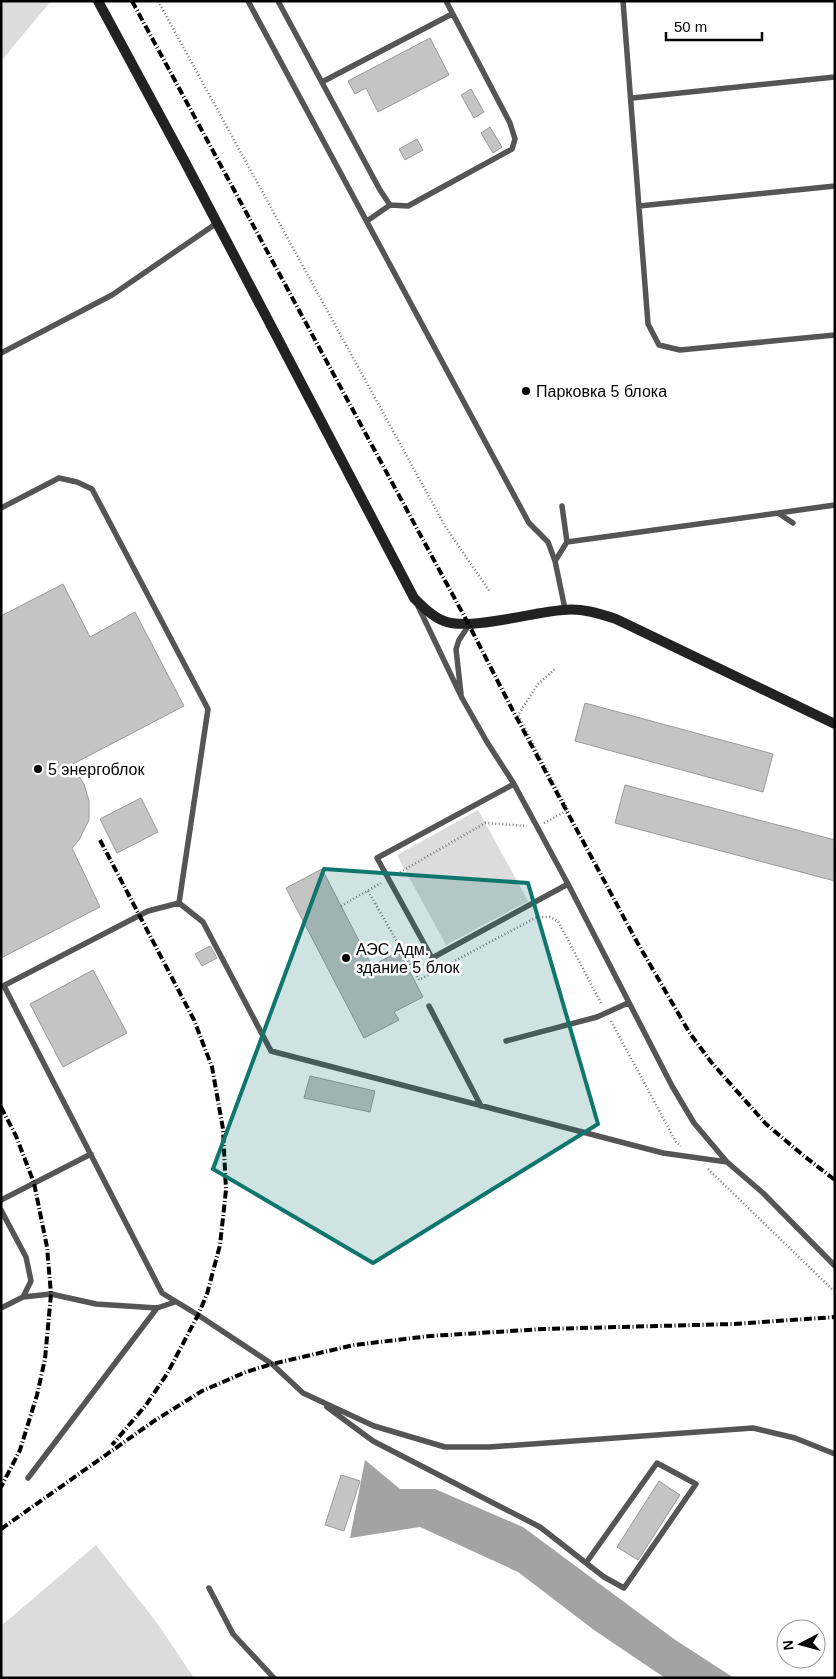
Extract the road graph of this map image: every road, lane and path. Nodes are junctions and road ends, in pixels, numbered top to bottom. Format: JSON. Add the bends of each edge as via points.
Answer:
{"nodes":[{"id":1,"x":98,"y":1,"type":"edge"},
{"id":2,"x":158,"y":1,"type":"edge"},
{"id":3,"x":248,"y":1,"type":"edge"},
{"id":4,"x":278,"y":1,"type":"edge"},
{"id":5,"x":446,"y":1,"type":"edge"},
{"id":6,"x":623,"y":1,"type":"edge"},
{"id":7,"x":452,"y":14,"type":"junction"},
{"id":8,"x":835,"y":77,"type":"edge"},
{"id":9,"x":322,"y":82,"type":"junction"},
{"id":10,"x":632,"y":98,"type":"junction"},
{"id":11,"x":835,"y":186,"type":"edge"},
{"id":12,"x":390,"y":205,"type":"junction"},
{"id":13,"x":640,"y":206,"type":"junction"},
{"id":14,"x":367,"y":221,"type":"junction"},
{"id":15,"x":217,"y":224,"type":"junction"},
{"id":16,"x":835,"y":335,"type":"edge"},
{"id":17,"x":1,"y":353,"type":"edge"},
{"id":18,"x":835,"y":505,"type":"edge"},
{"id":19,"x":562,"y":506,"type":"dead end"},
{"id":20,"x":1,"y":508,"type":"edge"},
{"id":21,"x":778,"y":513,"type":"junction"},
{"id":22,"x":793,"y":523,"type":"dead end"},
{"id":23,"x":567,"y":542,"type":"junction"},
{"id":24,"x":555,"y":561,"type":"junction"},
{"id":25,"x":490,"y":592,"type":"dead end"},
{"id":26,"x":414,"y":598,"type":"junction"},
{"id":27,"x":565,"y":610,"type":"junction"},
{"id":28,"x":469,"y":625,"type":"junction"},
{"id":29,"x":555,"y":668,"type":"dead end"},
{"id":30,"x":462,"y":698,"type":"junction"},
{"id":31,"x":835,"y":724,"type":"edge"},
{"id":32,"x":514,"y":784,"type":"junction"},
{"id":33,"x":568,"y":810,"type":"dead end"},
{"id":34,"x":485,"y":823,"type":"dead end"},
{"id":35,"x":388,"y":879,"type":"junction"},
{"id":36,"x":568,"y":884,"type":"junction"},
{"id":37,"x":368,"y":891,"type":"junction"},
{"id":38,"x":179,"y":903,"type":"junction"},
{"id":39,"x":341,"y":906,"type":"dead end"},
{"id":40,"x":2,"y":987,"type":"edge"},
{"id":41,"x":628,"y":1003,"type":"junction"},
{"id":42,"x":429,"y":1006,"type":"dead end"},
{"id":43,"x":606,"y":1013,"type":"junction"},
{"id":44,"x":506,"y":1041,"type":"dead end"},
{"id":45,"x":482,"y":1106,"type":"junction"},
{"id":46,"x":91,"y":1154,"type":"junction"},
{"id":47,"x":696,"y":1158,"type":"junction"},
{"id":48,"x":727,"y":1162,"type":"junction"},
{"id":49,"x":1,"y":1200,"type":"edge"},
{"id":50,"x":1,"y":1210,"type":"edge"},
{"id":51,"x":835,"y":1266,"type":"edge"},
{"id":52,"x":835,"y":1292,"type":"edge"},
{"id":53,"x":23,"y":1297,"type":"junction"},
{"id":54,"x":175,"y":1302,"type":"junction"},
{"id":55,"x":1,"y":1308,"type":"edge"},
{"id":56,"x":157,"y":1308,"type":"junction"},
{"id":57,"x":317,"y":1400,"type":"junction"},
{"id":58,"x":835,"y":1454,"type":"edge"},
{"id":59,"x":28,"y":1478,"type":"dead end"},
{"id":60,"x":586,"y":1563,"type":"junction"},
{"id":61,"x":208,"y":1588,"type":"dead end"},
{"id":62,"x":274,"y":1678,"type":"edge"}],
"edges":[{"from":1,"to":15,"type":"main road"},
{"from":2,"to":25,"type":"path","via":[[445,526]]},
{"from":3,"to":14,"type":"lane"},
{"from":4,"to":9,"type":"lane"},
{"from":5,"to":7,"type":"lane"},
{"from":6,"to":10,"type":"lane"},
{"from":7,"to":9,"type":"lane"},
{"from":7,"to":12,"type":"lane","via":[[510,123],[515,139],[512,149],[408,206]]},
{"from":8,"to":10,"type":"lane"},
{"from":9,"to":12,"type":"lane"},
{"from":10,"to":13,"type":"lane"},
{"from":11,"to":13,"type":"lane"},
{"from":12,"to":14,"type":"lane"},
{"from":13,"to":16,"type":"lane","via":[[648,324],[659,345],[680,350]]},
{"from":14,"to":24,"type":"lane","via":[[529,523],[548,542]]},
{"from":15,"to":17,"type":"lane","via":[[112,295]]},
{"from":15,"to":26,"type":"main road"},
{"from":18,"to":21,"type":"lane"},
{"from":19,"to":23,"type":"lane"},
{"from":20,"to":38,"type":"lane","via":[[59,478],[92,489],[208,709]]},
{"from":21,"to":22,"type":"lane"},
{"from":21,"to":23,"type":"lane"},
{"from":23,"to":24,"type":"lane"},
{"from":24,"to":27,"type":"lane"},
{"from":26,"to":28,"type":"main road","via":[[438,619]]},
{"from":26,"to":30,"type":"lane"},
{"from":27,"to":28,"type":"main road"},
{"from":27,"to":31,"type":"main road","via":[[590,611],[616,619]]},
{"from":28,"to":30,"type":"lane","via":[[456,649]]},
{"from":29,"to":33,"type":"path","via":[[538,684],[518,715]]},
{"from":30,"to":32,"type":"lane"},
{"from":32,"to":35,"type":"lane","via":[[378,858]]},
{"from":32,"to":36,"type":"lane"},
{"from":34,"to":35,"type":"path"},
{"from":35,"to":36,"type":"lane","via":[[432,958]]},
{"from":35,"to":37,"type":"path"},
{"from":36,"to":41,"type":"lane"},
{"from":37,"to":39,"type":"path"},
{"from":37,"to":43,"type":"path","via":[[419,980],[537,917],[558,921]]},
{"from":38,"to":40,"type":"lane","via":[[148,911]]},
{"from":38,"to":45,"type":"lane","via":[[203,922],[271,1051]]},
{"from":40,"to":46,"type":"lane"},
{"from":41,"to":43,"type":"lane"},
{"from":41,"to":48,"type":"lane","via":[[694,1123]]},
{"from":42,"to":45,"type":"lane"},
{"from":43,"to":44,"type":"lane"},
{"from":43,"to":47,"type":"path","via":[[676,1142]]},
{"from":45,"to":47,"type":"lane","via":[[663,1153]]},
{"from":46,"to":49,"type":"lane"},
{"from":46,"to":54,"type":"lane","via":[[162,1293]]},
{"from":47,"to":48,"type":"lane"},
{"from":47,"to":52,"type":"path"},
{"from":48,"to":51,"type":"lane","via":[[763,1193]]},
{"from":50,"to":53,"type":"lane","via":[[26,1257],[31,1282]]},
{"from":53,"to":55,"type":"lane"},
{"from":53,"to":56,"type":"lane","via":[[50,1294],[96,1304]]},
{"from":54,"to":56,"type":"lane"},
{"from":54,"to":57,"type":"lane","via":[[272,1364],[303,1393]]},
{"from":56,"to":59,"type":"lane"},
{"from":57,"to":58,"type":"lane","via":[[374,1426],[444,1447],[489,1447],[753,1428],[795,1438]]},
{"from":57,"to":60,"type":"lane","via":[[373,1442],[540,1527]]},
{"from":60,"to":60,"type":"lane","via":[[624,1588],[696,1484],[657,1463]]},
{"from":61,"to":62,"type":"lane","via":[[233,1634]]}]}
